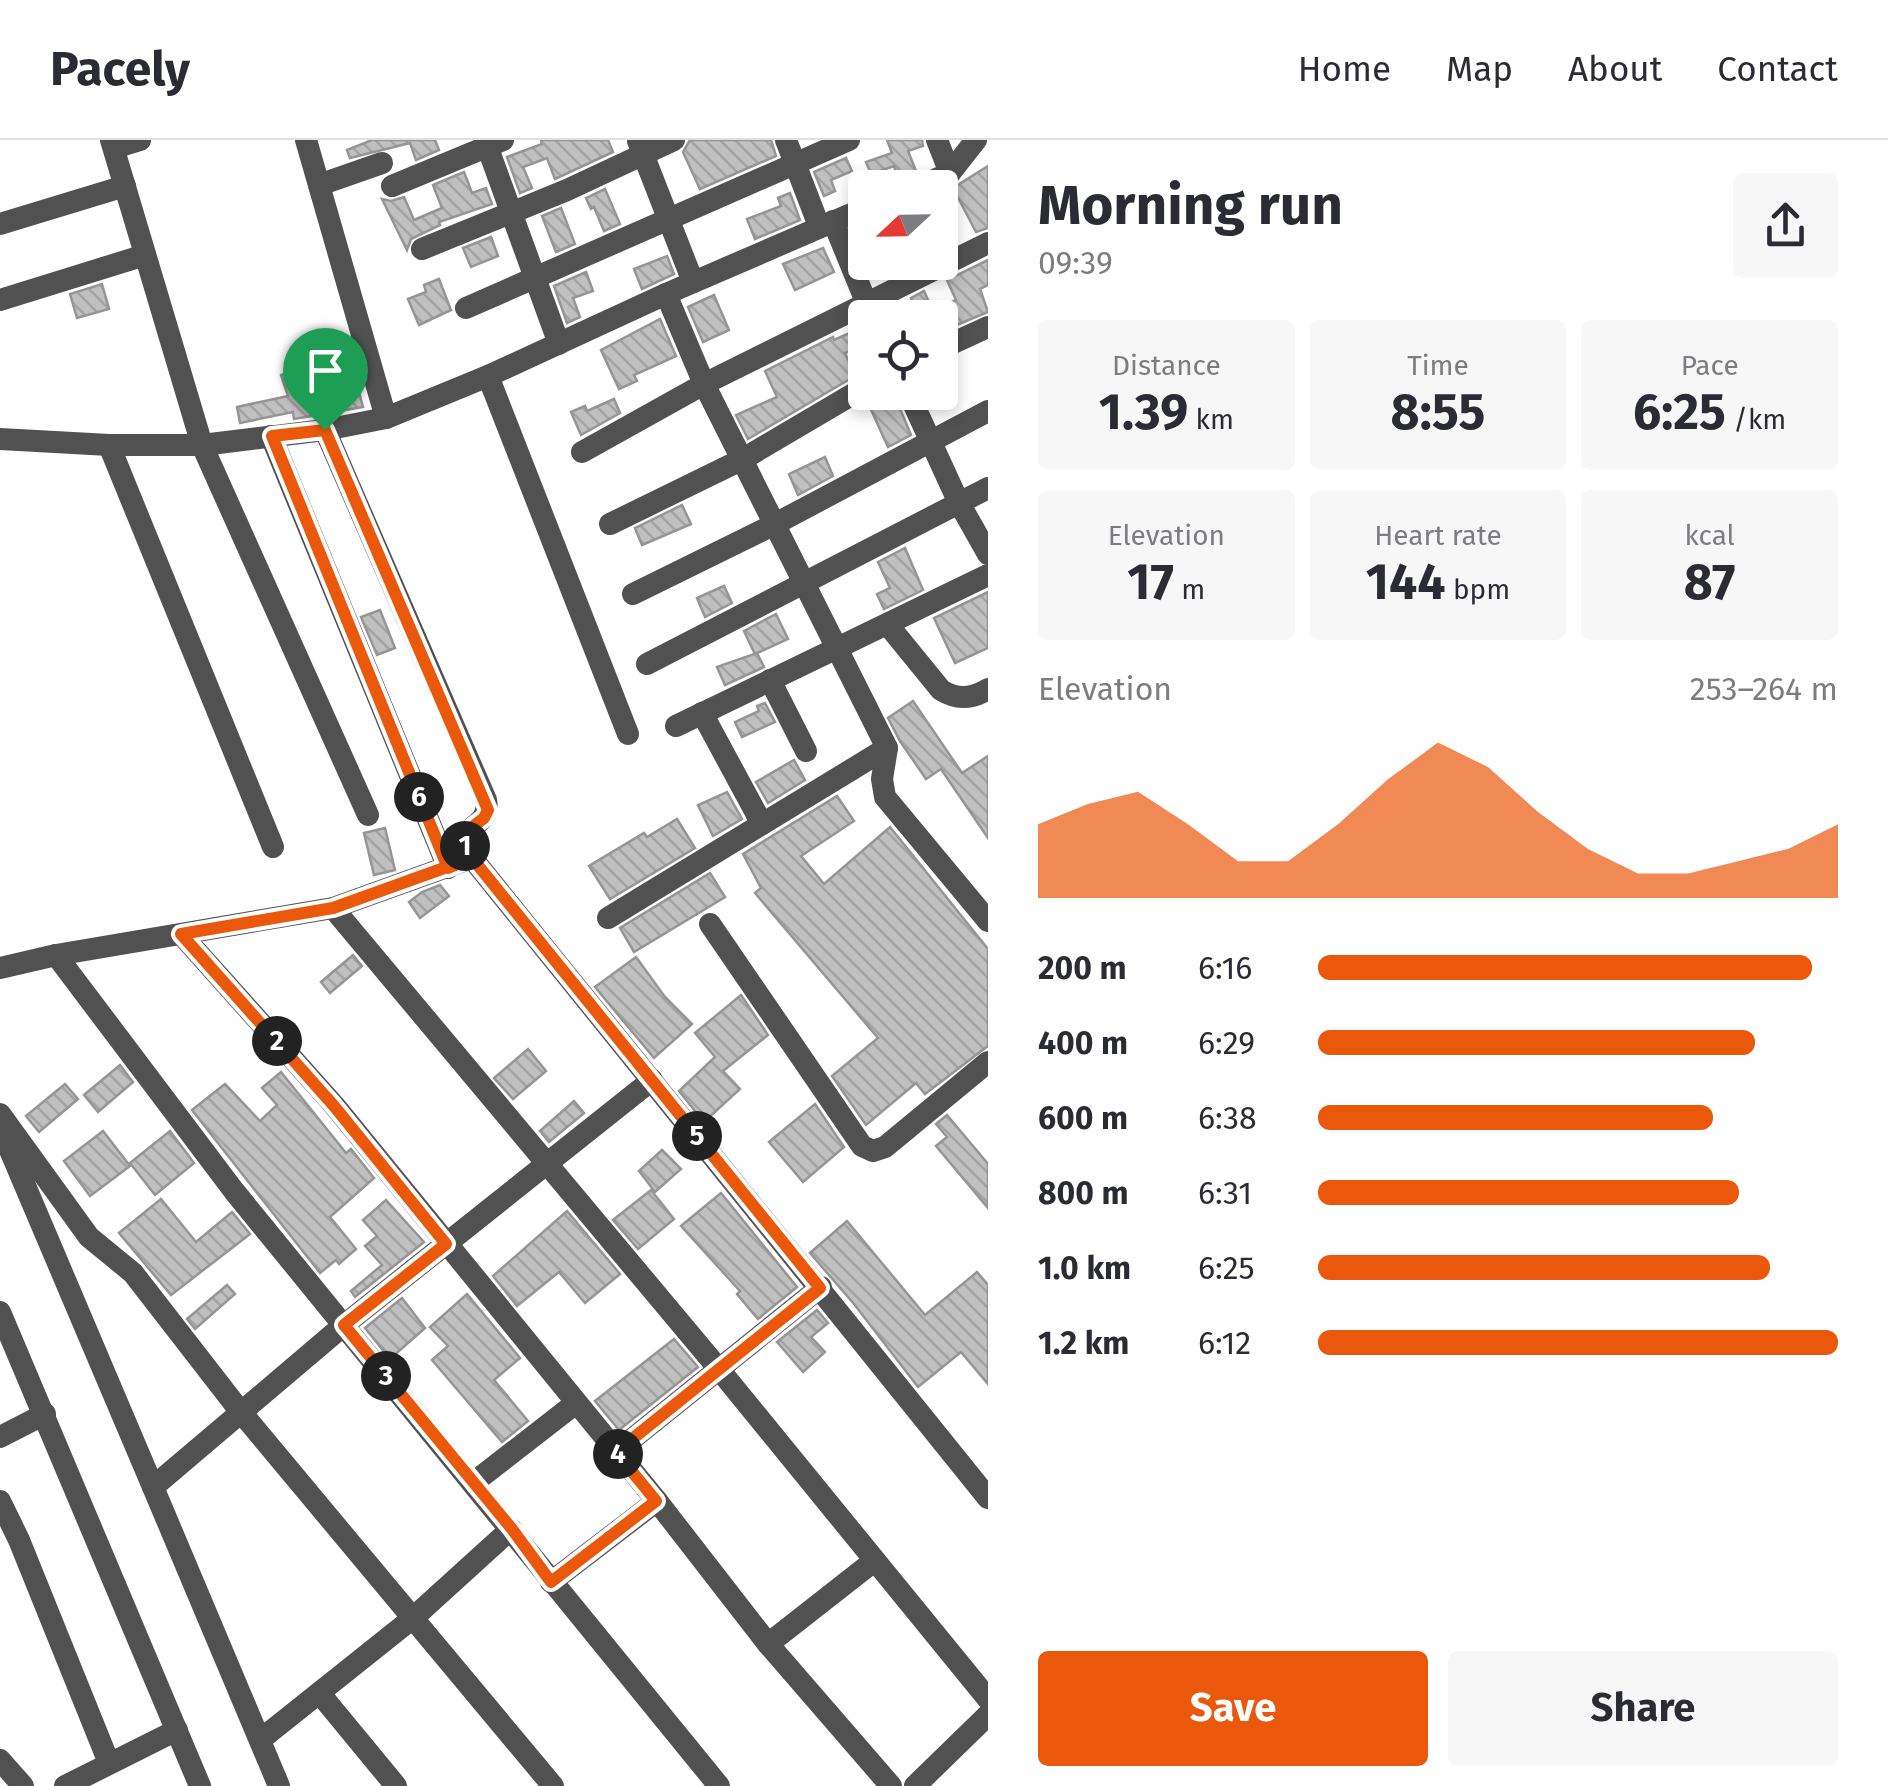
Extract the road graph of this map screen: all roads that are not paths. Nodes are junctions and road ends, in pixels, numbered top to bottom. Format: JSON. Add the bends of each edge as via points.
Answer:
{"nodes":[{"id":1,"x":140,"y":140,"type":"edge"},
{"id":2,"x":306,"y":140,"type":"edge"},
{"id":3,"x":674,"y":140,"type":"edge"},
{"id":4,"x":786,"y":140,"type":"edge"},
{"id":5,"x":849,"y":140,"type":"edge"},
{"id":6,"x":937,"y":140,"type":"edge"},
{"id":7,"x":978,"y":140,"type":"edge"},
{"id":8,"x":492,"y":142,"type":"edge"},
{"id":9,"x":113,"y":144,"type":"edge"},
{"id":10,"x":641,"y":147,"type":"edge"},
{"id":11,"x":988,"y":154,"type":"edge"},
{"id":12,"x":382,"y":163,"type":"dead end"},
{"id":13,"x":795,"y":163,"type":"junction"},
{"id":14,"x":949,"y":170,"type":"edge"},
{"id":15,"x":953,"y":170,"type":"edge"},
{"id":16,"x":319,"y":185,"type":"junction"},
{"id":17,"x":125,"y":186,"type":"junction"},
{"id":18,"x":392,"y":186,"type":"dead end"},
{"id":19,"x":513,"y":212,"type":"junction"},
{"id":20,"x":848,"y":215,"type":"edge"},
{"id":21,"x":668,"y":219,"type":"junction"},
{"id":22,"x":826,"y":223,"type":"junction"},
{"id":23,"x":0,"y":224,"type":"edge"},
{"id":24,"x":988,"y":242,"type":"edge"},
{"id":25,"x":422,"y":249,"type":"dead end"},
{"id":26,"x":146,"y":255,"type":"junction"},
{"id":27,"x":536,"y":276,"type":"junction"},
{"id":28,"x":693,"y":282,"type":"junction"},
{"id":29,"x":666,"y":294,"type":"junction"},
{"id":30,"x":0,"y":300,"type":"edge"},
{"id":31,"x":864,"y":300,"type":"edge"},
{"id":32,"x":889,"y":300,"type":"edge"},
{"id":33,"x":466,"y":308,"type":"dead end"},
{"id":34,"x":848,"y":321,"type":"edge"},
{"id":35,"x":988,"y":327,"type":"edge"},
{"id":36,"x":958,"y":341,"type":"edge"},
{"id":37,"x":560,"y":344,"type":"junction"},
{"id":38,"x":488,"y":376,"type":"junction"},
{"id":39,"x":704,"y":384,"type":"junction"},
{"id":40,"x":848,"y":398,"type":"edge"},
{"id":41,"x":917,"y":410,"type":"edge"},
{"id":42,"x":988,"y":411,"type":"edge"},
{"id":43,"x":386,"y":418,"type":"junction"},
{"id":44,"x":325,"y":430,"type":"junction"},
{"id":45,"x":272,"y":436,"type":"junction"},
{"id":46,"x":932,"y":439,"type":"junction"},
{"id":47,"x":0,"y":440,"type":"edge"},
{"id":48,"x":109,"y":445,"type":"junction"},
{"id":49,"x":202,"y":445,"type":"junction"},
{"id":50,"x":582,"y":452,"type":"dead end"},
{"id":51,"x":743,"y":459,"type":"junction"},
{"id":52,"x":988,"y":488,"type":"edge"},
{"id":53,"x":958,"y":500,"type":"junction"},
{"id":54,"x":610,"y":524,"type":"dead end"},
{"id":55,"x":775,"y":524,"type":"junction"},
{"id":56,"x":988,"y":554,"type":"edge"},
{"id":57,"x":988,"y":575,"type":"edge"},
{"id":58,"x":807,"y":584,"type":"junction"},
{"id":59,"x":633,"y":594,"type":"dead end"},
{"id":60,"x":888,"y":624,"type":"junction"},
{"id":61,"x":838,"y":647,"type":"junction"},
{"id":62,"x":647,"y":664,"type":"dead end"},
{"id":63,"x":770,"y":680,"type":"junction"},
{"id":64,"x":988,"y":689,"type":"edge"},
{"id":65,"x":702,"y":712,"type":"junction"},
{"id":66,"x":676,"y":726,"type":"dead end"},
{"id":67,"x":628,"y":734,"type":"dead end"},
{"id":68,"x":887,"y":748,"type":"junction"},
{"id":69,"x":806,"y":751,"type":"dead end"},
{"id":70,"x":368,"y":816,"type":"dead end"},
{"id":71,"x":762,"y":824,"type":"junction"},
{"id":72,"x":273,"y":847,"type":"dead end"},
{"id":73,"x":472,"y":858,"type":"junction"},
{"id":74,"x":448,"y":868,"type":"junction"},
{"id":75,"x":333,"y":908,"type":"junction"},
{"id":76,"x":608,"y":918,"type":"dead end"},
{"id":77,"x":988,"y":921,"type":"edge"},
{"id":78,"x":710,"y":924,"type":"dead end"},
{"id":79,"x":181,"y":934,"type":"junction"},
{"id":80,"x":56,"y":955,"type":"junction"},
{"id":81,"x":0,"y":968,"type":"edge"},
{"id":82,"x":988,"y":1062,"type":"edge"},
{"id":83,"x":652,"y":1080,"type":"junction"},
{"id":84,"x":0,"y":1114,"type":"edge"},
{"id":85,"x":0,"y":1126,"type":"edge"},
{"id":86,"x":548,"y":1164,"type":"junction"},
{"id":87,"x":446,"y":1244,"type":"junction"},
{"id":88,"x":820,"y":1288,"type":"junction"},
{"id":89,"x":0,"y":1312,"type":"edge"},
{"id":90,"x":344,"y":1325,"type":"junction"},
{"id":91,"x":718,"y":1368,"type":"junction"},
{"id":92,"x":576,"y":1403,"type":"junction"},
{"id":93,"x":240,"y":1411,"type":"junction"},
{"id":94,"x":46,"y":1414,"type":"junction"},
{"id":95,"x":0,"y":1437,"type":"edge"},
{"id":96,"x":616,"y":1452,"type":"junction"},
{"id":97,"x":473,"y":1482,"type":"junction"},
{"id":98,"x":153,"y":1487,"type":"junction"},
{"id":99,"x":988,"y":1498,"type":"edge"},
{"id":100,"x":656,"y":1501,"type":"junction"},
{"id":101,"x":0,"y":1502,"type":"edge"},
{"id":102,"x":512,"y":1529,"type":"junction"},
{"id":103,"x":6,"y":1532,"type":"edge"},
{"id":104,"x":874,"y":1562,"type":"junction"},
{"id":105,"x":551,"y":1582,"type":"junction"},
{"id":106,"x":413,"y":1618,"type":"junction"},
{"id":107,"x":768,"y":1644,"type":"junction"},
{"id":108,"x":320,"y":1694,"type":"junction"},
{"id":109,"x":988,"y":1699,"type":"edge"},
{"id":110,"x":988,"y":1715,"type":"edge"},
{"id":111,"x":177,"y":1730,"type":"junction"},
{"id":112,"x":260,"y":1740,"type":"junction"},
{"id":113,"x":0,"y":1760,"type":"edge"},
{"id":114,"x":109,"y":1763,"type":"junction"},
{"id":115,"x":23,"y":1786,"type":"edge"},
{"id":116,"x":65,"y":1786,"type":"edge"},
{"id":117,"x":200,"y":1786,"type":"edge"},
{"id":118,"x":280,"y":1786,"type":"edge"},
{"id":119,"x":396,"y":1786,"type":"edge"},
{"id":120,"x":553,"y":1786,"type":"edge"},
{"id":121,"x":719,"y":1786,"type":"edge"},
{"id":122,"x":891,"y":1786,"type":"edge"},
{"id":123,"x":915,"y":1786,"type":"edge"}],
"edges":[{"from":1,"to":9,"type":"street"},
{"from":2,"to":16,"type":"street"},
{"from":3,"to":10,"type":"street"},
{"from":4,"to":13,"type":"street"},
{"from":5,"to":13,"type":"street"},
{"from":6,"to":14,"type":"street"},
{"from":7,"to":11,"type":"street"},
{"from":7,"to":15,"type":"street"},
{"from":8,"to":18,"type":"street"},
{"from":8,"to":19,"type":"street"},
{"from":9,"to":17,"type":"street"},
{"from":10,"to":19,"type":"street"},
{"from":10,"to":21,"type":"street"},
{"from":12,"to":16,"type":"street"},
{"from":13,"to":21,"type":"street"},
{"from":13,"to":22,"type":"street"},
{"from":16,"to":43,"type":"street"},
{"from":17,"to":23,"type":"street"},
{"from":17,"to":26,"type":"street"},
{"from":19,"to":25,"type":"street"},
{"from":19,"to":27,"type":"street"},
{"from":20,"to":22,"type":"street"},
{"from":21,"to":27,"type":"street"},
{"from":21,"to":28,"type":"street"},
{"from":22,"to":28,"type":"street"},
{"from":22,"to":31,"type":"street"},
{"from":24,"to":32,"type":"street"},
{"from":26,"to":30,"type":"street"},
{"from":26,"to":49,"type":"street"},
{"from":27,"to":33,"type":"street"},
{"from":27,"to":37,"type":"street"},
{"from":28,"to":29,"type":"street"},
{"from":29,"to":37,"type":"street"},
{"from":29,"to":39,"type":"street"},
{"from":34,"to":39,"type":"street"},
{"from":35,"to":36,"type":"street"},
{"from":37,"to":38,"type":"street"},
{"from":38,"to":43,"type":"street"},
{"from":38,"to":67,"type":"street"},
{"from":39,"to":50,"type":"street"},
{"from":39,"to":51,"type":"street"},
{"from":40,"to":51,"type":"street"},
{"from":41,"to":46,"type":"street"},
{"from":42,"to":46,"type":"street"},
{"from":43,"to":44,"type":"street"},
{"from":44,"to":45,"type":"street"},
{"from":44,"to":73,"type":"street","via":[[486,800],[484,818],[464,840]]},
{"from":45,"to":49,"type":"street"},
{"from":45,"to":74,"type":"street"},
{"from":46,"to":53,"type":"street"},
{"from":46,"to":55,"type":"street"},
{"from":47,"to":48,"type":"street"},
{"from":48,"to":49,"type":"street"},
{"from":48,"to":72,"type":"street"},
{"from":49,"to":70,"type":"street"},
{"from":51,"to":54,"type":"street"},
{"from":51,"to":55,"type":"street"},
{"from":52,"to":53,"type":"street"},
{"from":53,"to":56,"type":"street"},
{"from":53,"to":58,"type":"street"},
{"from":55,"to":58,"type":"street"},
{"from":55,"to":59,"type":"street"},
{"from":57,"to":60,"type":"street"},
{"from":58,"to":61,"type":"street"},
{"from":58,"to":62,"type":"street"},
{"from":60,"to":61,"type":"street"},
{"from":60,"to":64,"type":"street","via":[[941,690],[968,698]]},
{"from":61,"to":63,"type":"street"},
{"from":61,"to":68,"type":"street"},
{"from":63,"to":65,"type":"street"},
{"from":63,"to":69,"type":"street"},
{"from":65,"to":66,"type":"street"},
{"from":65,"to":71,"type":"street"},
{"from":68,"to":71,"type":"street"},
{"from":68,"to":77,"type":"street","via":[[886,796]]},
{"from":71,"to":76,"type":"street"},
{"from":73,"to":74,"type":"street"},
{"from":73,"to":83,"type":"street"},
{"from":74,"to":75,"type":"street"},
{"from":75,"to":79,"type":"street"},
{"from":75,"to":86,"type":"street"},
{"from":78,"to":82,"type":"street","via":[[862,1146],[885,1147]]},
{"from":79,"to":80,"type":"street"},
{"from":79,"to":87,"type":"street"},
{"from":80,"to":81,"type":"street"},
{"from":80,"to":90,"type":"street","via":[[181,1124]]},
{"from":83,"to":86,"type":"street"},
{"from":83,"to":88,"type":"street"},
{"from":84,"to":93,"type":"street","via":[[89,1237],[133,1272]]},
{"from":85,"to":98,"type":"street"},
{"from":86,"to":87,"type":"street"},
{"from":86,"to":91,"type":"street"},
{"from":87,"to":90,"type":"street"},
{"from":87,"to":92,"type":"street"},
{"from":88,"to":91,"type":"street"},
{"from":88,"to":99,"type":"street"},
{"from":89,"to":94,"type":"street"},
{"from":90,"to":93,"type":"street"},
{"from":90,"to":97,"type":"street"},
{"from":91,"to":96,"type":"street"},
{"from":91,"to":104,"type":"street"},
{"from":92,"to":96,"type":"street"},
{"from":92,"to":97,"type":"street"},
{"from":93,"to":98,"type":"street"},
{"from":93,"to":106,"type":"street"},
{"from":94,"to":95,"type":"street"},
{"from":94,"to":111,"type":"street"},
{"from":96,"to":100,"type":"street"},
{"from":97,"to":102,"type":"street"},
{"from":98,"to":112,"type":"street"},
{"from":100,"to":105,"type":"street"},
{"from":100,"to":107,"type":"street"},
{"from":101,"to":103,"type":"street"},
{"from":102,"to":105,"type":"street"},
{"from":102,"to":106,"type":"street"},
{"from":103,"to":114,"type":"street"},
{"from":104,"to":107,"type":"street"},
{"from":104,"to":109,"type":"street"},
{"from":105,"to":121,"type":"street"},
{"from":106,"to":108,"type":"street"},
{"from":106,"to":120,"type":"street"},
{"from":107,"to":122,"type":"street"},
{"from":108,"to":112,"type":"street"},
{"from":108,"to":119,"type":"street"},
{"from":110,"to":123,"type":"street"},
{"from":111,"to":114,"type":"street"},
{"from":111,"to":117,"type":"street"},
{"from":112,"to":118,"type":"street"},
{"from":113,"to":115,"type":"street"},
{"from":114,"to":116,"type":"street"}]}
